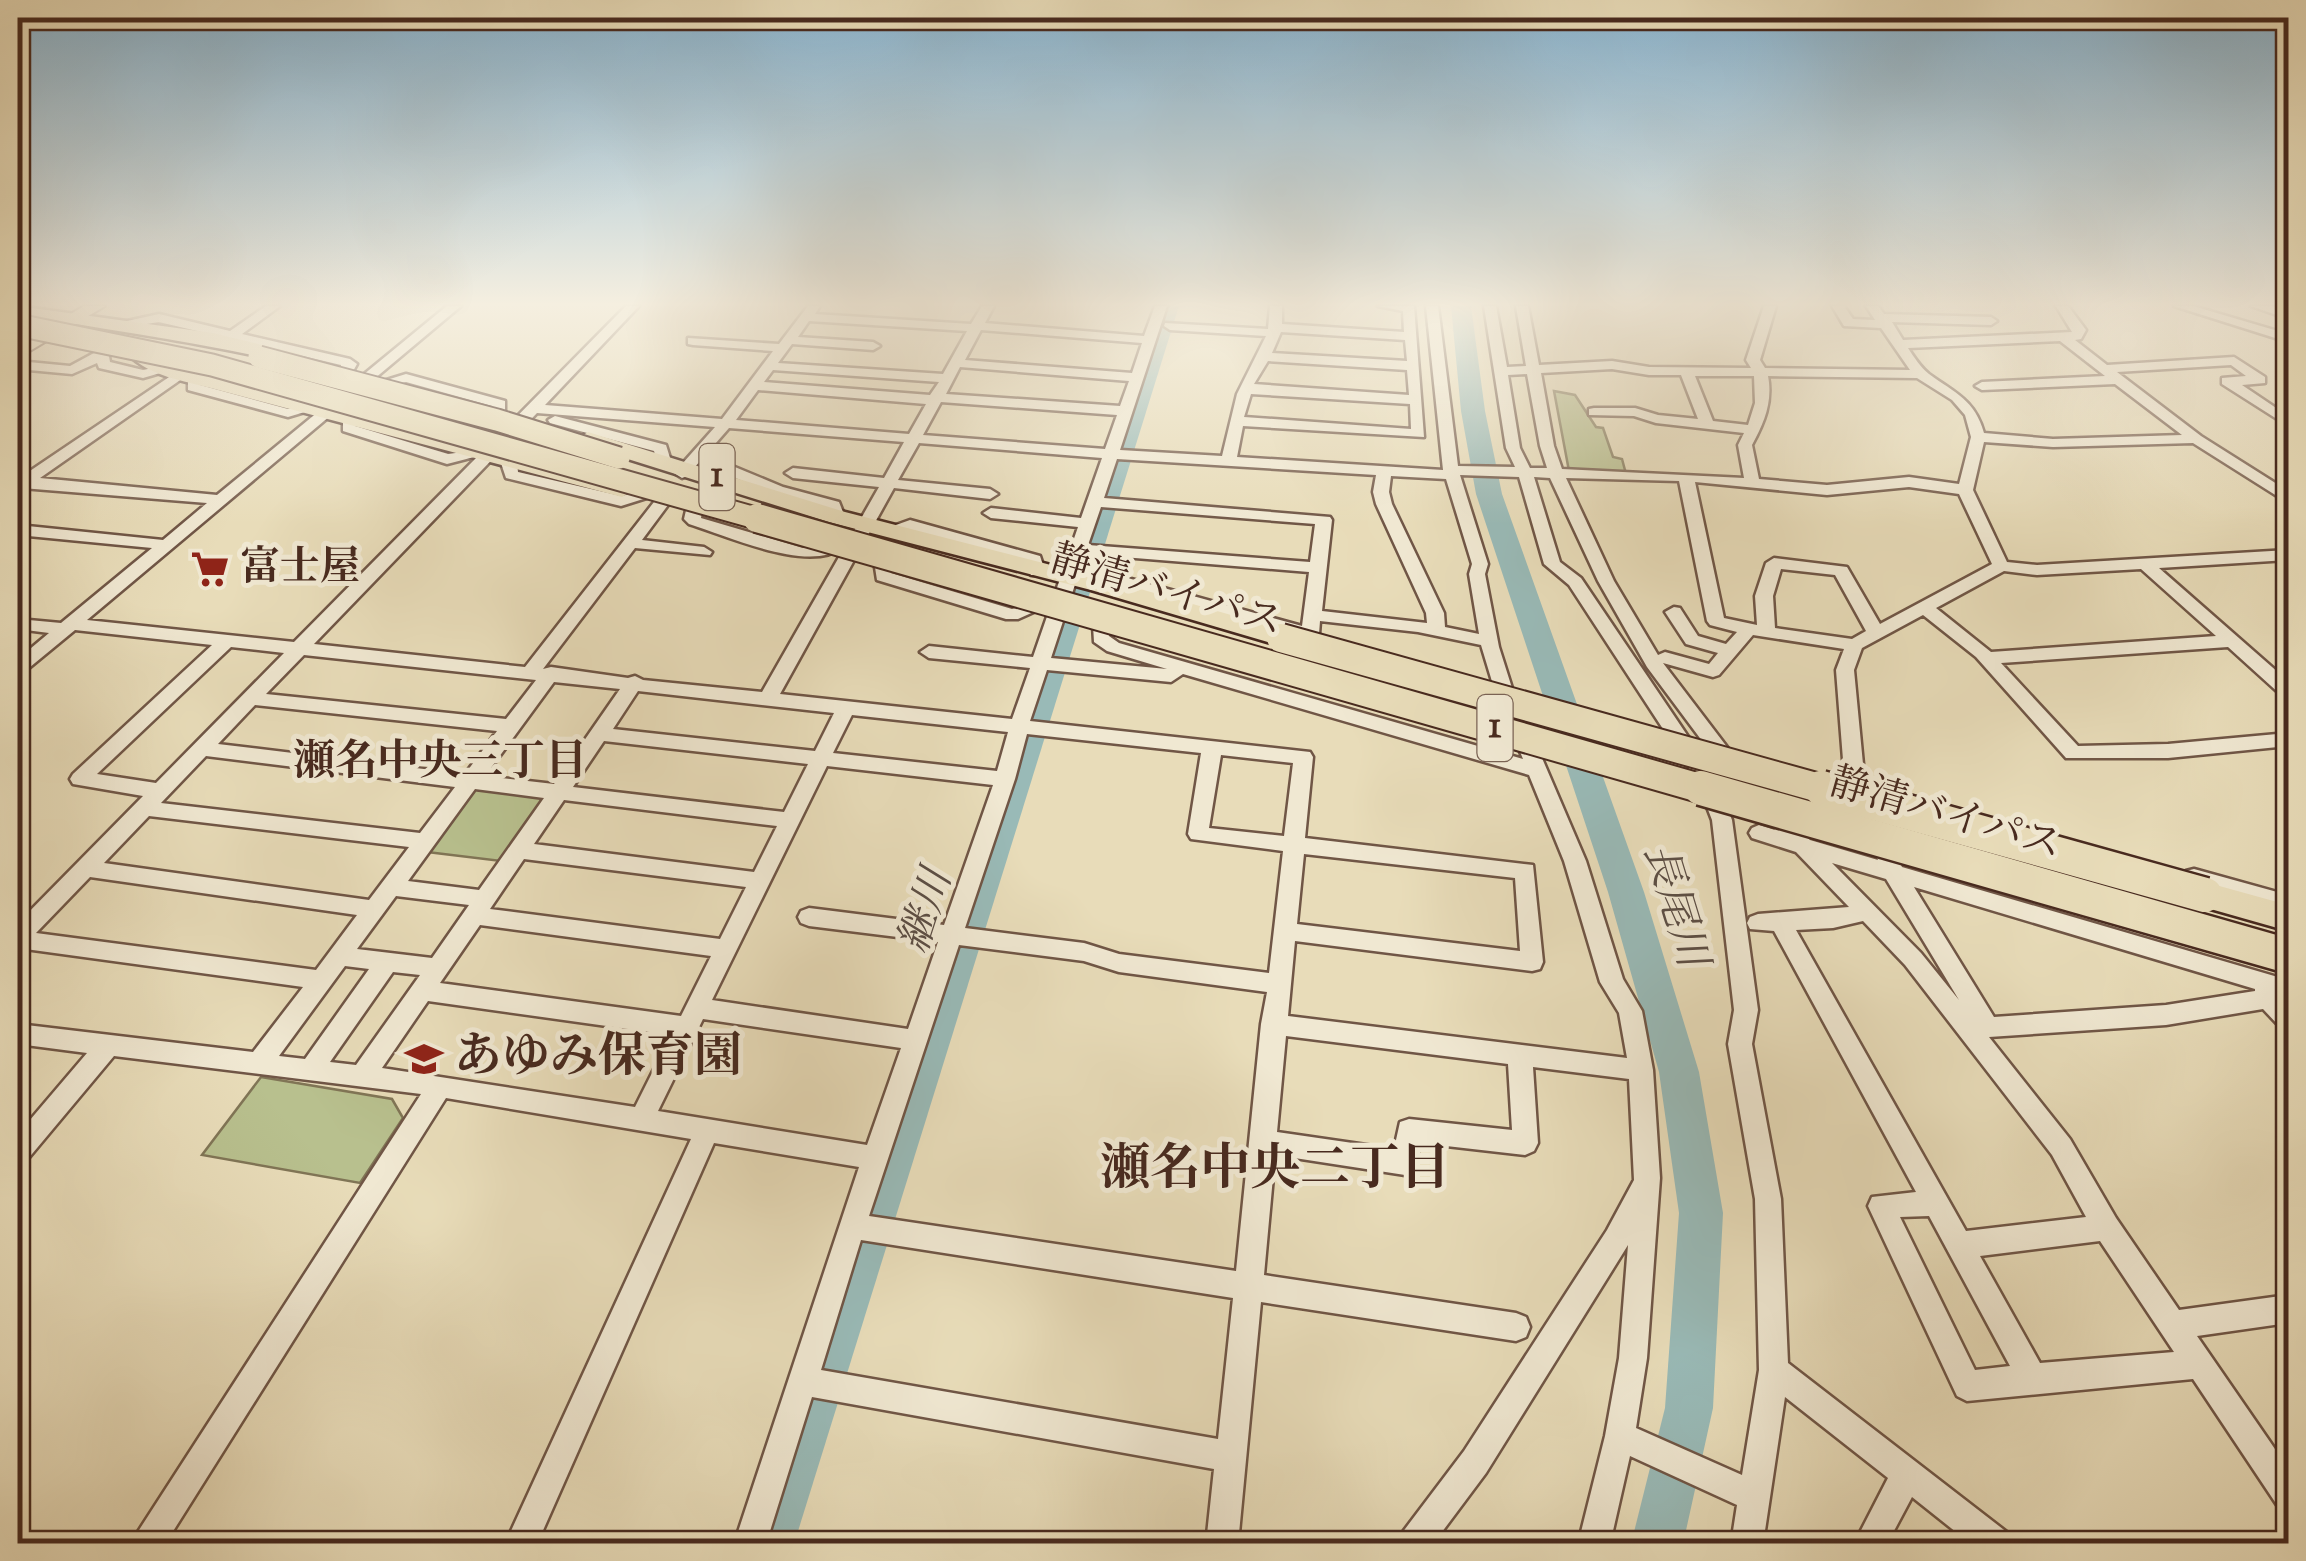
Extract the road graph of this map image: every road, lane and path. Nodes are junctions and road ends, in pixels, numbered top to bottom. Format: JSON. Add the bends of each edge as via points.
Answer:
{"nodes":[{"id":1,"x":946,"y":378,"type":"edge"},
{"id":2,"x":172,"y":379,"type":"edge"},
{"id":3,"x":203,"y":379,"type":"edge"},
{"id":4,"x":227,"y":379,"type":"edge"},
{"id":5,"x":269,"y":379,"type":"edge"},
{"id":6,"x":312,"y":379,"type":"edge"},
{"id":7,"x":357,"y":379,"type":"edge"},
{"id":8,"x":365,"y":379,"type":"edge"},
{"id":9,"x":374,"y":379,"type":"edge"},
{"id":10,"x":567,"y":379,"type":"edge"},
{"id":11,"x":759,"y":379,"type":"edge"},
{"id":12,"x":1135,"y":379,"type":"edge"},
{"id":13,"x":1252,"y":379,"type":"edge"},
{"id":14,"x":1415,"y":379,"type":"edge"},
{"id":15,"x":1441,"y":379,"type":"edge"},
{"id":16,"x":1502,"y":379,"type":"edge"},
{"id":17,"x":1535,"y":379,"type":"edge"},
{"id":18,"x":1689,"y":379,"type":"edge"},
{"id":19,"x":1762,"y":379,"type":"edge"},
{"id":20,"x":1928,"y":379,"type":"edge"},
{"id":21,"x":2258,"y":379,"type":"edge"},
{"id":22,"x":2115,"y":380,"type":"joint"},
{"id":23,"x":754,"y":385,"type":"junction"},
{"id":24,"x":1982,"y":386,"type":"dead end"},
{"id":25,"x":1246,"y":388,"type":"junction"},
{"id":26,"x":935,"y":399,"type":"junction"},
{"id":27,"x":1416,"y":400,"type":"junction"},
{"id":28,"x":1125,"y":411,"type":"junction"},
{"id":29,"x":1594,"y":412,"type":"dead end"},
{"id":30,"x":329,"y":413,"type":"junction"},
{"id":31,"x":531,"y":418,"type":"junction"},
{"id":32,"x":1239,"y":421,"type":"junction"},
{"id":33,"x":1706,"y":422,"type":"junction"},
{"id":34,"x":2288,"y":422,"type":"edge"},
{"id":35,"x":726,"y":423,"type":"junction"},
{"id":36,"x":1754,"y":430,"type":"junction"},
{"id":37,"x":1978,"y":437,"type":"junction"},
{"id":38,"x":912,"y":438,"type":"junction"},
{"id":39,"x":2196,"y":439,"type":"junction"},
{"id":40,"x":1111,"y":454,"type":"junction"},
{"id":41,"x":489,"y":457,"type":"junction"},
{"id":42,"x":1228,"y":462,"type":"junction"},
{"id":43,"x":1453,"y":471,"type":"junction"},
{"id":44,"x":1522,"y":472,"type":"junction"},
{"id":45,"x":1384,"y":473,"type":"junction"},
{"id":46,"x":793,"y":474,"type":"dead end"},
{"id":47,"x":1556,"y":474,"type":"junction"},
{"id":48,"x":1686,"y":478,"type":"junction"},
{"id":49,"x":689,"y":481,"type":"junction"},
{"id":50,"x":1752,"y":482,"type":"junction"},
{"id":51,"x":21,"y":483,"type":"edge"},
{"id":52,"x":886,"y":484,"type":"junction"},
{"id":53,"x":1965,"y":490,"type":"junction"},
{"id":54,"x":990,"y":494,"type":"dead end"},
{"id":55,"x":2288,"y":498,"type":"edge"},
{"id":56,"x":223,"y":500,"type":"junction"},
{"id":57,"x":654,"y":500,"type":"junction"},
{"id":58,"x":1094,"y":502,"type":"junction"},
{"id":59,"x":991,"y":514,"type":"dead end"},
{"id":60,"x":826,"y":519,"type":"junction"},
{"id":61,"x":1087,"y":523,"type":"junction"},
{"id":62,"x":876,"y":528,"type":"junction"},
{"id":63,"x":18,"y":530,"type":"edge"},
{"id":64,"x":630,"y":544,"type":"junction"},
{"id":65,"x":166,"y":545,"type":"junction"},
{"id":66,"x":1078,"y":549,"type":"junction"},
{"id":67,"x":843,"y":550,"type":"junction"},
{"id":68,"x":704,"y":552,"type":"dead end"},
{"id":69,"x":2288,"y":555,"type":"edge"},
{"id":70,"x":2144,"y":564,"type":"junction"},
{"id":71,"x":2001,"y":566,"type":"junction"},
{"id":72,"x":1318,"y":568,"type":"junction"},
{"id":73,"x":1068,"y":579,"type":"junction"},
{"id":74,"x":1923,"y":607,"type":"junction"},
{"id":75,"x":1048,"y":609,"type":"junction"},
{"id":76,"x":1674,"y":612,"type":"dead end"},
{"id":77,"x":18,"y":624,"type":"edge"},
{"id":78,"x":1102,"y":624,"type":"junction"},
{"id":79,"x":68,"y":626,"type":"junction"},
{"id":80,"x":1301,"y":629,"type":"junction"},
{"id":81,"x":1757,"y":629,"type":"junction"},
{"id":82,"x":1875,"y":631,"type":"junction"},
{"id":83,"x":1436,"y":632,"type":"junction"},
{"id":84,"x":228,"y":639,"type":"junction"},
{"id":85,"x":1488,"y":641,"type":"junction"},
{"id":86,"x":2232,"y":641,"type":"junction"},
{"id":87,"x":1854,"y":645,"type":"junction"},
{"id":88,"x":302,"y":648,"type":"junction"},
{"id":89,"x":1730,"y":651,"type":"junction"},
{"id":90,"x":929,"y":652,"type":"dead end"},
{"id":91,"x":1665,"y":658,"type":"dead end"},
{"id":92,"x":1986,"y":658,"type":"junction"},
{"id":93,"x":1040,"y":664,"type":"junction"},
{"id":94,"x":1180,"y":666,"type":"junction"},
{"id":95,"x":18,"y":668,"type":"edge"},
{"id":96,"x":542,"y":672,"type":"junction"},
{"id":97,"x":634,"y":682,"type":"junction"},
{"id":98,"x":1503,"y":688,"type":"junction"},
{"id":99,"x":2288,"y":691,"type":"edge"},
{"id":100,"x":769,"y":697,"type":"junction"},
{"id":101,"x":253,"y":699,"type":"junction"},
{"id":102,"x":847,"y":706,"type":"junction"},
{"id":103,"x":512,"y":726,"type":"junction"},
{"id":104,"x":1019,"y":726,"type":"junction"},
{"id":105,"x":599,"y":734,"type":"junction"},
{"id":106,"x":2288,"y":740,"type":"edge"},
{"id":107,"x":1715,"y":746,"type":"junction"},
{"id":108,"x":1212,"y":747,"type":"junction"},
{"id":109,"x":201,"y":749,"type":"junction"},
{"id":110,"x":820,"y":760,"type":"junction"},
{"id":111,"x":1539,"y":771,"type":"junction"},
{"id":112,"x":1005,"y":780,"type":"junction"},
{"id":113,"x":469,"y":783,"type":"junction"},
{"id":114,"x":1855,"y":785,"type":"junction"},
{"id":115,"x":161,"y":790,"type":"junction"},
{"id":116,"x":557,"y":794,"type":"junction"},
{"id":117,"x":144,"y":808,"type":"junction"},
{"id":118,"x":790,"y":820,"type":"junction"},
{"id":119,"x":1760,"y":833,"type":"dead end"},
{"id":120,"x":425,"y":841,"type":"junction"},
{"id":121,"x":1294,"y":846,"type":"junction"},
{"id":122,"x":1803,"y":846,"type":"junction"},
{"id":123,"x":518,"y":850,"type":"junction"},
{"id":124,"x":86,"y":868,"type":"junction"},
{"id":125,"x":1894,"y":873,"type":"junction"},
{"id":126,"x":760,"y":881,"type":"junction"},
{"id":127,"x":391,"y":887,"type":"junction"},
{"id":128,"x":2288,"y":903,"type":"edge"},
{"id":129,"x":478,"y":907,"type":"junction"},
{"id":130,"x":374,"y":909,"type":"junction"},
{"id":131,"x":1866,"y":912,"type":"junction"},
{"id":132,"x":809,"y":917,"type":"dead end"},
{"id":133,"x":2288,"y":918,"type":"edge"},
{"id":134,"x":1283,"y":932,"type":"junction"},
{"id":135,"x":951,"y":936,"type":"junction"},
{"id":136,"x":2288,"y":936,"type":"edge"},
{"id":137,"x":18,"y":938,"type":"edge"},
{"id":138,"x":726,"y":949,"type":"junction"},
{"id":139,"x":339,"y":956,"type":"junction"},
{"id":140,"x":2288,"y":956,"type":"edge"},
{"id":141,"x":387,"y":962,"type":"junction"},
{"id":142,"x":437,"y":968,"type":"junction"},
{"id":143,"x":322,"y":980,"type":"junction"},
{"id":144,"x":1277,"y":984,"type":"junction"},
{"id":145,"x":2278,"y":984,"type":"edge"},
{"id":146,"x":421,"y":990,"type":"junction"},
{"id":147,"x":692,"y":1018,"type":"junction"},
{"id":148,"x":2288,"y":1020,"type":"edge"},
{"id":149,"x":1273,"y":1024,"type":"junction"},
{"id":150,"x":1980,"y":1030,"type":"junction"},
{"id":151,"x":18,"y":1034,"type":"edge"},
{"id":152,"x":914,"y":1040,"type":"junction"},
{"id":153,"x":107,"y":1047,"type":"junction"},
{"id":154,"x":1520,"y":1055,"type":"junction"},
{"id":155,"x":258,"y":1065,"type":"junction"},
{"id":156,"x":1641,"y":1070,"type":"junction"},
{"id":157,"x":310,"y":1071,"type":"junction"},
{"id":158,"x":362,"y":1077,"type":"junction"},
{"id":159,"x":440,"y":1086,"type":"junction"},
{"id":160,"x":641,"y":1120,"type":"junction"},
{"id":161,"x":706,"y":1133,"type":"junction"},
{"id":162,"x":1261,"y":1141,"type":"junction"},
{"id":163,"x":18,"y":1152,"type":"edge"},
{"id":164,"x":876,"y":1158,"type":"junction"},
{"id":165,"x":1647,"y":1178,"type":"junction"},
{"id":166,"x":1936,"y":1203,"type":"junction"},
{"id":167,"x":852,"y":1226,"type":"junction"},
{"id":168,"x":2106,"y":1227,"type":"junction"},
{"id":169,"x":1959,"y":1245,"type":"junction"},
{"id":170,"x":1247,"y":1284,"type":"junction"},
{"id":171,"x":2288,"y":1309,"type":"edge"},
{"id":172,"x":2173,"y":1324,"type":"junction"},
{"id":173,"x":1516,"y":1327,"type":"dead end"},
{"id":174,"x":2200,"y":1364,"type":"junction"},
{"id":175,"x":1774,"y":1370,"type":"junction"},
{"id":176,"x":2032,"y":1378,"type":"junction"},
{"id":177,"x":802,"y":1381,"type":"junction"},
{"id":178,"x":1620,"y":1436,"type":"junction"},
{"id":179,"x":1230,"y":1456,"type":"junction"},
{"id":180,"x":1907,"y":1474,"type":"junction"},
{"id":181,"x":2288,"y":1494,"type":"edge"},
{"id":182,"x":1754,"y":1496,"type":"junction"},
{"id":183,"x":146,"y":1544,"type":"edge"},
{"id":184,"x":521,"y":1544,"type":"edge"},
{"id":185,"x":750,"y":1544,"type":"edge"},
{"id":186,"x":1222,"y":1544,"type":"edge"},
{"id":187,"x":1413,"y":1544,"type":"edge"},
{"id":188,"x":1594,"y":1544,"type":"edge"},
{"id":189,"x":1747,"y":1544,"type":"edge"},
{"id":190,"x":1870,"y":1544,"type":"edge"},
{"id":191,"x":1997,"y":1544,"type":"edge"}],
"edges":[{"from":1,"to":26,"type":"street"},
{"from":2,"to":51,"type":"street"},
{"from":3,"to":30,"type":"highway","number":"1"},
{"from":4,"to":49,"type":"highway","number":"1","bridge":true,"via":[[552,468]]},
{"from":5,"to":49,"type":"highway","name":"静清バイパス","number":"1","bridge":true},
{"from":6,"to":60,"type":"highway","name":"静清バイパス","number":"1","bridge":true},
{"from":7,"to":60,"type":"highway","bridge":true},
{"from":8,"to":30,"type":"street"},
{"from":9,"to":31,"type":"highway","number":"1"},
{"from":10,"to":31,"type":"street"},
{"from":11,"to":23,"type":"street"},
{"from":12,"to":28,"type":"street"},
{"from":13,"to":25,"type":"street"},
{"from":14,"to":27,"type":"street"},
{"from":15,"to":43,"type":"street"},
{"from":16,"to":44,"type":"street"},
{"from":17,"to":47,"type":"street"},
{"from":18,"to":33,"type":"street"},
{"from":19,"to":36,"type":"street","via":[[1762,417]]},
{"from":20,"to":37,"type":"street","via":[[1958,397]]},
{"from":21,"to":34,"type":"street","via":[[2227,380]]},
{"from":22,"to":24,"type":"street"},
{"from":22,"to":39,"type":"street"},
{"from":23,"to":26,"type":"street"},
{"from":23,"to":35,"type":"street"},
{"from":25,"to":27,"type":"street"},
{"from":25,"to":32,"type":"street"},
{"from":26,"to":28,"type":"street"},
{"from":26,"to":38,"type":"street"},
{"from":27,"to":32,"type":"street","via":[[1419,434]]},
{"from":28,"to":40,"type":"street"},
{"from":29,"to":33,"type":"street"},
{"from":30,"to":41,"type":"highway","number":"1"},
{"from":30,"to":56,"type":"street"},
{"from":31,"to":35,"type":"street"},
{"from":31,"to":41,"type":"street"},
{"from":31,"to":49,"type":"highway","number":"1"},
{"from":32,"to":42,"type":"street"},
{"from":33,"to":36,"type":"street"},
{"from":35,"to":38,"type":"street"},
{"from":35,"to":49,"type":"street"},
{"from":36,"to":50,"type":"street","via":[[1745,446]]},
{"from":37,"to":39,"type":"street","via":[[2052,443]]},
{"from":37,"to":53,"type":"street"},
{"from":38,"to":40,"type":"street"},
{"from":38,"to":52,"type":"street"},
{"from":39,"to":55,"type":"street"},
{"from":40,"to":42,"type":"street"},
{"from":40,"to":58,"type":"street"},
{"from":41,"to":57,"type":"highway","number":"1"},
{"from":41,"to":88,"type":"street"},
{"from":42,"to":45,"type":"street"},
{"from":43,"to":44,"type":"street"},
{"from":43,"to":45,"type":"street"},
{"from":43,"to":85,"type":"street","via":[[1480,564]]},
{"from":44,"to":47,"type":"street"},
{"from":44,"to":175,"type":"street","via":[[1552,564],[1575,582],[1680,737],[1722,820],[1746,1010],[1740,1044],[1768,1200]]},
{"from":45,"to":83,"type":"street","via":[[1384,504],[1436,613]]},
{"from":46,"to":52,"type":"street"},
{"from":47,"to":48,"type":"street"},
{"from":47,"to":107,"type":"street","via":[[1656,667]]},
{"from":48,"to":50,"type":"street"},
{"from":48,"to":81,"type":"street","via":[[1716,621]]},
{"from":49,"to":57,"type":"highway","number":"1"},
{"from":49,"to":60,"type":"highway","number":"1"},
{"from":49,"to":67,"type":"highway","number":"1"},
{"from":49,"to":140,"type":"highway","name":"静清バイパス","number":"1","bridge":true},
{"from":50,"to":53,"type":"street","via":[[1827,490],[1909,482]]},
{"from":51,"to":56,"type":"street"},
{"from":52,"to":54,"type":"street"},
{"from":52,"to":62,"type":"street"},
{"from":53,"to":71,"type":"street"},
{"from":56,"to":65,"type":"street"},
{"from":57,"to":64,"type":"street"},
{"from":58,"to":61,"type":"street"},
{"from":58,"to":72,"type":"street","via":[[1324,520]]},
{"from":59,"to":61,"type":"street"},
{"from":60,"to":62,"type":"highway","number":"1"},
{"from":60,"to":136,"type":"highway","name":"静清バイパス","number":"1"},
{"from":61,"to":66,"type":"street"},
{"from":62,"to":67,"type":"street"},
{"from":62,"to":73,"type":"highway","number":"1"},
{"from":63,"to":65,"type":"street"},
{"from":64,"to":68,"type":"street"},
{"from":64,"to":96,"type":"street"},
{"from":65,"to":79,"type":"street"},
{"from":66,"to":72,"type":"street"},
{"from":66,"to":73,"type":"street"},
{"from":67,"to":75,"type":"highway","number":"1"},
{"from":67,"to":100,"type":"street"},
{"from":69,"to":70,"type":"street"},
{"from":70,"to":71,"type":"street"},
{"from":70,"to":86,"type":"street"},
{"from":71,"to":74,"type":"street"},
{"from":72,"to":80,"type":"street"},
{"from":73,"to":75,"type":"street"},
{"from":73,"to":80,"type":"highway","number":"1"},
{"from":74,"to":82,"type":"street"},
{"from":74,"to":92,"type":"street"},
{"from":75,"to":78,"type":"highway","number":"1"},
{"from":75,"to":93,"type":"street"},
{"from":76,"to":89,"type":"street","via":[[1692,640]]},
{"from":77,"to":79,"type":"street"},
{"from":78,"to":94,"type":"street","via":[[1103,642]]},
{"from":78,"to":145,"type":"highway","number":"1","via":[[1955,874]]},
{"from":79,"to":84,"type":"street"},
{"from":79,"to":95,"type":"street"},
{"from":80,"to":83,"type":"street"},
{"from":80,"to":98,"type":"street"},
{"from":80,"to":133,"type":"highway","number":"1","bridge":true},
{"from":81,"to":82,"type":"street","via":[[1774,562],[1840,570]]},
{"from":81,"to":87,"type":"street"},
{"from":81,"to":89,"type":"street"},
{"from":82,"to":87,"type":"street"},
{"from":83,"to":85,"type":"street"},
{"from":84,"to":88,"type":"street"},
{"from":84,"to":115,"type":"street","via":[[80,779]]},
{"from":85,"to":98,"type":"street"},
{"from":86,"to":92,"type":"street"},
{"from":86,"to":99,"type":"street"},
{"from":87,"to":114,"type":"street","via":[[1845,670]]},
{"from":88,"to":96,"type":"street"},
{"from":88,"to":101,"type":"street"},
{"from":89,"to":91,"type":"street","via":[[1713,671]]},
{"from":90,"to":93,"type":"street"},
{"from":92,"to":106,"type":"street","via":[[2073,752],[2168,752]]},
{"from":93,"to":94,"type":"street","via":[[1172,676]]},
{"from":93,"to":104,"type":"street"},
{"from":94,"to":111,"type":"street"},
{"from":96,"to":97,"type":"street"},
{"from":96,"to":103,"type":"street"},
{"from":97,"to":100,"type":"street"},
{"from":97,"to":105,"type":"street"},
{"from":98,"to":111,"type":"street"},
{"from":100,"to":102,"type":"street"},
{"from":101,"to":103,"type":"street"},
{"from":101,"to":109,"type":"street"},
{"from":102,"to":104,"type":"street"},
{"from":102,"to":110,"type":"street"},
{"from":103,"to":113,"type":"street"},
{"from":104,"to":108,"type":"street"},
{"from":104,"to":112,"type":"street"},
{"from":105,"to":110,"type":"street"},
{"from":105,"to":116,"type":"street"},
{"from":107,"to":114,"type":"street"},
{"from":107,"to":122,"type":"street"},
{"from":108,"to":121,"type":"street","via":[[1303,757]]},
{"from":108,"to":121,"type":"street","via":[[1198,834]]},
{"from":109,"to":113,"type":"street"},
{"from":109,"to":115,"type":"street"},
{"from":110,"to":112,"type":"street"},
{"from":110,"to":118,"type":"street"},
{"from":111,"to":156,"type":"street","via":[[1612,982],[1630,1011]]},
{"from":112,"to":135,"type":"street"},
{"from":113,"to":116,"type":"street"},
{"from":113,"to":120,"type":"street"},
{"from":114,"to":125,"type":"street"},
{"from":114,"to":128,"type":"street"},
{"from":115,"to":117,"type":"street"},
{"from":116,"to":118,"type":"street"},
{"from":116,"to":123,"type":"street"},
{"from":117,"to":120,"type":"street"},
{"from":117,"to":124,"type":"street"},
{"from":118,"to":126,"type":"street"},
{"from":119,"to":122,"type":"street"},
{"from":120,"to":127,"type":"street"},
{"from":121,"to":134,"type":"street"},
{"from":121,"to":134,"type":"street","via":[[1524,871],[1532,962]]},
{"from":122,"to":125,"type":"street"},
{"from":122,"to":131,"type":"street"},
{"from":123,"to":126,"type":"street"},
{"from":123,"to":129,"type":"street"},
{"from":124,"to":130,"type":"street"},
{"from":124,"to":137,"type":"street"},
{"from":125,"to":145,"type":"street"},
{"from":125,"to":150,"type":"street"},
{"from":126,"to":138,"type":"street"},
{"from":127,"to":129,"type":"street"},
{"from":127,"to":130,"type":"street"},
{"from":129,"to":138,"type":"street"},
{"from":129,"to":142,"type":"street"},
{"from":130,"to":139,"type":"street"},
{"from":131,"to":150,"type":"street"},
{"from":131,"to":166,"type":"street","via":[[1770,923]]},
{"from":132,"to":135,"type":"street"},
{"from":134,"to":144,"type":"street"},
{"from":135,"to":144,"type":"street"},
{"from":135,"to":152,"type":"street"},
{"from":137,"to":143,"type":"street"},
{"from":138,"to":147,"type":"street"},
{"from":139,"to":141,"type":"street"},
{"from":139,"to":143,"type":"street"},
{"from":141,"to":142,"type":"street"},
{"from":141,"to":157,"type":"street"},
{"from":142,"to":146,"type":"street"},
{"from":143,"to":155,"type":"street"},
{"from":144,"to":149,"type":"street"},
{"from":145,"to":148,"type":"street"},
{"from":145,"to":150,"type":"street","via":[[2166,1016]]},
{"from":146,"to":147,"type":"street"},
{"from":146,"to":158,"type":"street"},
{"from":147,"to":152,"type":"street"},
{"from":147,"to":160,"type":"street"},
{"from":149,"to":154,"type":"street"},
{"from":149,"to":162,"type":"street"},
{"from":150,"to":168,"type":"street"},
{"from":151,"to":153,"type":"street"},
{"from":152,"to":164,"type":"street"},
{"from":153,"to":155,"type":"street"},
{"from":153,"to":163,"type":"street"},
{"from":154,"to":156,"type":"street"},
{"from":154,"to":162,"type":"street","via":[[1525,1143],[1409,1130],[1405,1164]]},
{"from":155,"to":157,"type":"street"},
{"from":156,"to":165,"type":"street"},
{"from":157,"to":158,"type":"street"},
{"from":158,"to":159,"type":"street"},
{"from":159,"to":160,"type":"street"},
{"from":159,"to":183,"type":"street"},
{"from":160,"to":161,"type":"street"},
{"from":161,"to":164,"type":"street"},
{"from":161,"to":184,"type":"street"},
{"from":162,"to":170,"type":"street"},
{"from":164,"to":167,"type":"street"},
{"from":165,"to":178,"type":"street"},
{"from":165,"to":187,"type":"street","via":[[1476,1462]]},
{"from":166,"to":169,"type":"street"},
{"from":166,"to":176,"type":"street","via":[[1881,1206],[1967,1386]]},
{"from":167,"to":170,"type":"street"},
{"from":167,"to":177,"type":"street"},
{"from":168,"to":169,"type":"street"},
{"from":168,"to":172,"type":"street"},
{"from":169,"to":176,"type":"street"},
{"from":170,"to":173,"type":"street"},
{"from":170,"to":179,"type":"street"},
{"from":171,"to":172,"type":"street"},
{"from":172,"to":174,"type":"street"},
{"from":174,"to":176,"type":"street"},
{"from":174,"to":181,"type":"street"},
{"from":175,"to":180,"type":"street"},
{"from":175,"to":182,"type":"street"},
{"from":177,"to":179,"type":"street"},
{"from":177,"to":185,"type":"street"},
{"from":178,"to":182,"type":"street"},
{"from":178,"to":188,"type":"street"},
{"from":179,"to":186,"type":"street"},
{"from":180,"to":190,"type":"street"},
{"from":180,"to":191,"type":"street"},
{"from":182,"to":189,"type":"street"}]}
